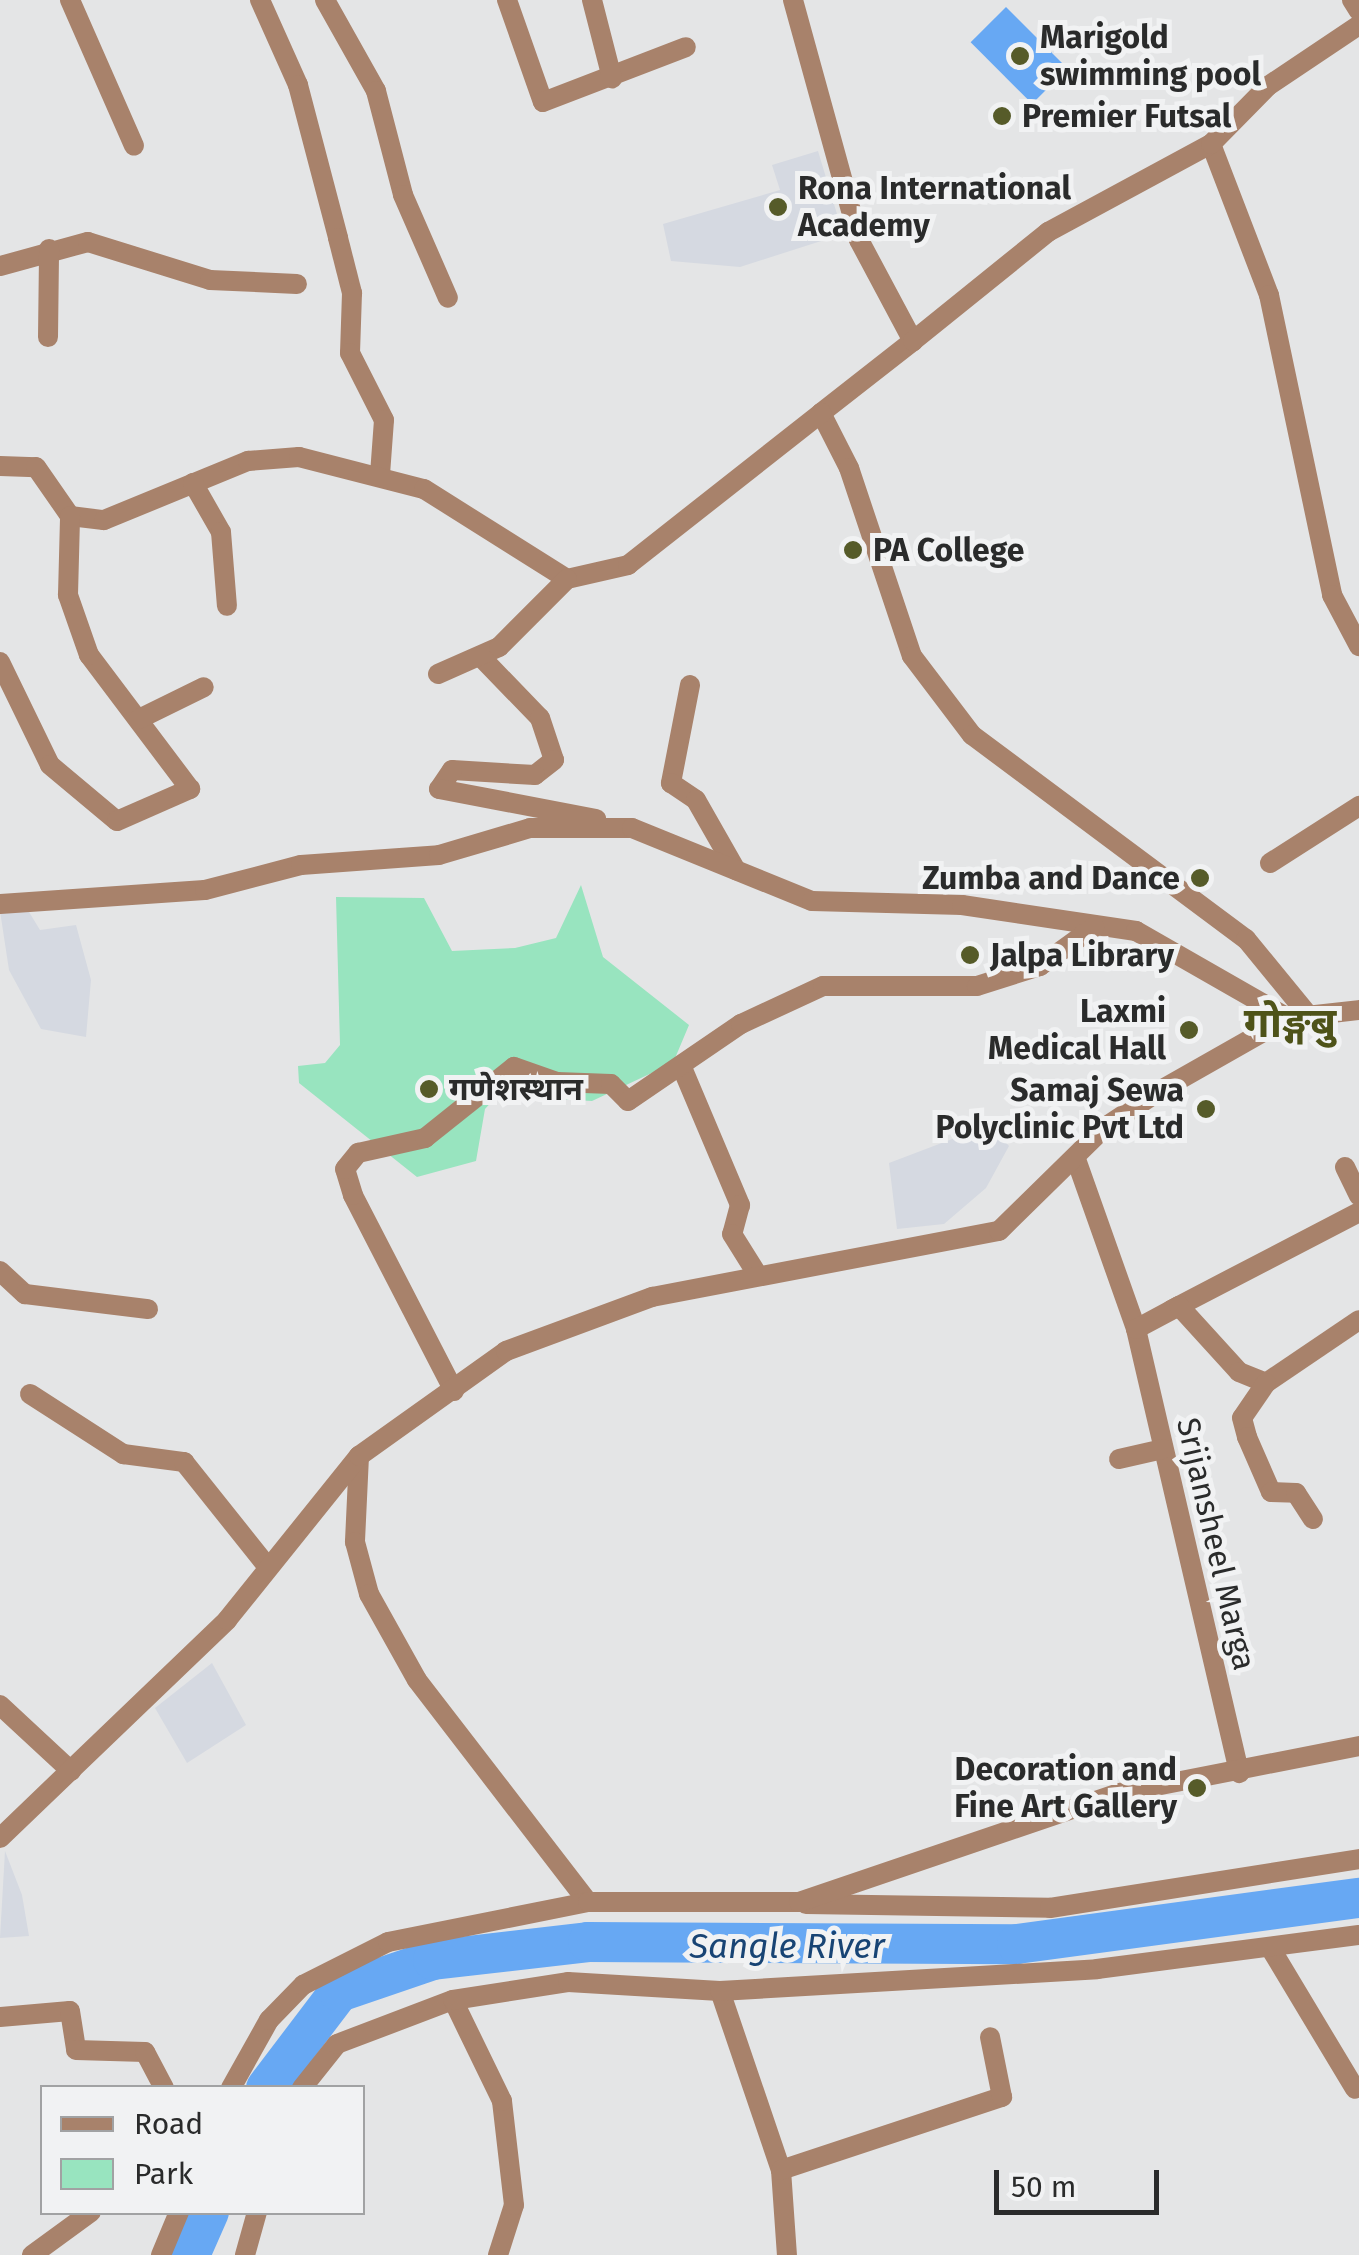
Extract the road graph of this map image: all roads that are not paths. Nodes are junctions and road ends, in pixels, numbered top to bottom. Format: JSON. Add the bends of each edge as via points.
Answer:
{"nodes":[{"id":1,"x":70,"y":0,"type":"edge"},
{"id":2,"x":260,"y":0,"type":"edge"},
{"id":3,"x":326,"y":0,"type":"edge"},
{"id":4,"x":507,"y":0,"type":"edge"},
{"id":5,"x":592,"y":0,"type":"edge"},
{"id":6,"x":793,"y":0,"type":"edge"},
{"id":7,"x":1352,"y":0,"type":"edge"},
{"id":8,"x":1359,"y":12,"type":"edge"},
{"id":9,"x":1359,"y":25,"type":"edge"},
{"id":10,"x":686,"y":47,"type":"dead end"},
{"id":11,"x":612,"y":78,"type":"junction"},
{"id":12,"x":1211,"y":144,"type":"junction"},
{"id":13,"x":134,"y":146,"type":"dead end"},
{"id":14,"x":48,"y":249,"type":"junction"},
{"id":15,"x":0,"y":266,"type":"edge"},
{"id":16,"x":297,"y":284,"type":"dead end"},
{"id":17,"x":448,"y":298,"type":"dead end"},
{"id":18,"x":48,"y":337,"type":"dead end"},
{"id":19,"x":912,"y":341,"type":"junction"},
{"id":20,"x":821,"y":413,"type":"junction"},
{"id":21,"x":0,"y":466,"type":"edge"},
{"id":22,"x":380,"y":475,"type":"junction"},
{"id":23,"x":193,"y":483,"type":"junction"},
{"id":24,"x":70,"y":516,"type":"junction"},
{"id":25,"x":567,"y":579,"type":"junction"},
{"id":26,"x":228,"y":606,"type":"dead end"},
{"id":27,"x":1359,"y":646,"type":"edge"},
{"id":28,"x":481,"y":658,"type":"junction"},
{"id":29,"x":0,"y":662,"type":"edge"},
{"id":30,"x":438,"y":674,"type":"dead end"},
{"id":31,"x":690,"y":685,"type":"dead end"},
{"id":32,"x":204,"y":687,"type":"dead end"},
{"id":33,"x":140,"y":719,"type":"junction"},
{"id":34,"x":1359,"y":806,"type":"edge"},
{"id":35,"x":632,"y":828,"type":"junction"},
{"id":36,"x":1270,"y":863,"type":"dead end"},
{"id":37,"x":736,"y":870,"type":"junction"},
{"id":38,"x":0,"y":904,"type":"edge"},
{"id":39,"x":1094,"y":927,"type":"junction"},
{"id":40,"x":1359,"y":1010,"type":"edge"},
{"id":41,"x":1299,"y":1017,"type":"junction"},
{"id":42,"x":682,"y":1070,"type":"junction"},
{"id":43,"x":1077,"y":1162,"type":"junction"},
{"id":44,"x":1345,"y":1167,"type":"dead end"},
{"id":45,"x":1359,"y":1196,"type":"edge"},
{"id":46,"x":1359,"y":1212,"type":"edge"},
{"id":47,"x":0,"y":1270,"type":"edge"},
{"id":48,"x":757,"y":1274,"type":"junction"},
{"id":49,"x":148,"y":1309,"type":"dead end"},
{"id":50,"x":1171,"y":1310,"type":"junction"},
{"id":51,"x":1359,"y":1320,"type":"edge"},
{"id":52,"x":1136,"y":1329,"type":"junction"},
{"id":53,"x":1266,"y":1383,"type":"junction"},
{"id":54,"x":454,"y":1391,"type":"junction"},
{"id":55,"x":30,"y":1394,"type":"dead end"},
{"id":56,"x":1164,"y":1449,"type":"junction"},
{"id":57,"x":359,"y":1456,"type":"junction"},
{"id":58,"x":1119,"y":1459,"type":"dead end"},
{"id":59,"x":1313,"y":1519,"type":"dead end"},
{"id":60,"x":267,"y":1566,"type":"junction"},
{"id":61,"x":0,"y":1706,"type":"edge"},
{"id":62,"x":1359,"y":1746,"type":"edge"},
{"id":63,"x":71,"y":1771,"type":"junction"},
{"id":64,"x":1239,"y":1773,"type":"junction"},
{"id":65,"x":2,"y":1832,"type":"edge"},
{"id":66,"x":1359,"y":1860,"type":"edge"},
{"id":67,"x":588,"y":1902,"type":"junction"},
{"id":68,"x":798,"y":1902,"type":"junction"},
{"id":69,"x":1359,"y":1935,"type":"edge"},
{"id":70,"x":1271,"y":1950,"type":"junction"},
{"id":71,"x":720,"y":1991,"type":"junction"},
{"id":72,"x":453,"y":2000,"type":"junction"},
{"id":73,"x":0,"y":2017,"type":"edge"},
{"id":74,"x":990,"y":2038,"type":"dead end"},
{"id":75,"x":162,"y":2085,"type":"edge"},
{"id":76,"x":233,"y":2085,"type":"edge"},
{"id":77,"x":304,"y":2085,"type":"edge"},
{"id":78,"x":1355,"y":2088,"type":"dead end"},
{"id":79,"x":781,"y":2170,"type":"junction"},
{"id":80,"x":88,"y":2215,"type":"edge"},
{"id":81,"x":178,"y":2215,"type":"edge"},
{"id":82,"x":257,"y":2215,"type":"edge"},
{"id":83,"x":32,"y":2255,"type":"edge"},
{"id":84,"x":161,"y":2255,"type":"edge"},
{"id":85,"x":245,"y":2255,"type":"edge"},
{"id":86,"x":498,"y":2255,"type":"edge"},
{"id":87,"x":787,"y":2255,"type":"edge"}],
"edges":[{"from":1,"to":13,"type":"street"},
{"from":2,"to":22,"type":"street","via":[[298,86],[352,293],[350,353],[384,420]]},
{"from":3,"to":17,"type":"street","via":[[376,91],[403,195]]},
{"from":4,"to":11,"type":"street","via":[[543,102]]},
{"from":5,"to":11,"type":"street"},
{"from":6,"to":19,"type":"street","via":[[859,240]]},
{"from":7,"to":8,"type":"street"},
{"from":9,"to":12,"type":"street","via":[[1268,86]]},
{"from":10,"to":11,"type":"street"},
{"from":12,"to":19,"type":"street","via":[[1048,232]]},
{"from":12,"to":27,"type":"street","via":[[1269,295],[1332,595]]},
{"from":14,"to":15,"type":"street"},
{"from":14,"to":16,"type":"street","via":[[118,246],[210,280]]},
{"from":14,"to":18,"type":"street"},
{"from":19,"to":20,"type":"street"},
{"from":20,"to":25,"type":"street","via":[[628,565]]},
{"from":20,"to":41,"type":"street","via":[[850,468],[912,656],[936,691],[1057,806],[1246,939]]},
{"from":21,"to":24,"type":"street","via":[[36,467]]},
{"from":22,"to":23,"type":"street","via":[[299,458],[248,461]]},
{"from":22,"to":25,"type":"street","via":[[424,490]]},
{"from":23,"to":24,"type":"street","via":[[104,520]]},
{"from":23,"to":26,"type":"street","via":[[221,532]]},
{"from":24,"to":33,"type":"street","via":[[68,595],[88,655]]},
{"from":25,"to":28,"type":"street"},
{"from":28,"to":30,"type":"street"},
{"from":28,"to":35,"type":"street","via":[[540,718],[554,760],[535,775],[452,770],[439,789]]},
{"from":29,"to":33,"type":"street","via":[[50,765],[117,821],[190,788]]},
{"from":31,"to":37,"type":"street","via":[[671,783],[696,800]]},
{"from":32,"to":33,"type":"street"},
{"from":34,"to":36,"type":"street"},
{"from":35,"to":37,"type":"street"},
{"from":35,"to":38,"type":"street","via":[[530,828],[438,855],[301,865],[204,890]]},
{"from":37,"to":39,"type":"street","via":[[812,901],[962,905]]},
{"from":39,"to":41,"type":"street","via":[[1136,931]]},
{"from":39,"to":42,"type":"street","via":[[1040,966],[977,986],[823,986],[741,1024]]},
{"from":40,"to":41,"type":"street"},
{"from":41,"to":43,"type":"street","via":[[1105,1127]]},
{"from":42,"to":48,"type":"street","via":[[740,1205],[732,1234]]},
{"from":42,"to":54,"type":"street","via":[[628,1101],[611,1084],[557,1082],[514,1066],[425,1138],[372,1144],[345,1169]]},
{"from":43,"to":48,"type":"street","via":[[1000,1230]]},
{"from":43,"to":52,"type":"street","name":"Srijansheel Marga"},
{"from":44,"to":45,"type":"street"},
{"from":46,"to":50,"type":"street"},
{"from":47,"to":49,"type":"street","via":[[25,1294]]},
{"from":48,"to":54,"type":"street","via":[[652,1297],[506,1350]]},
{"from":50,"to":52,"type":"street"},
{"from":50,"to":53,"type":"street","via":[[1179,1306],[1239,1372]]},
{"from":51,"to":53,"type":"street"},
{"from":52,"to":56,"type":"street","name":"Srijansheel Marga"},
{"from":53,"to":59,"type":"street","via":[[1242,1418],[1247,1437],[1271,1492],[1296,1493]]},
{"from":54,"to":57,"type":"street"},
{"from":55,"to":60,"type":"street","via":[[123,1454],[184,1462]]},
{"from":56,"to":58,"type":"street"},
{"from":56,"to":64,"type":"street","name":"Srijansheel Marga"},
{"from":57,"to":60,"type":"street"},
{"from":57,"to":67,"type":"street","via":[[354,1542],[369,1594],[417,1680]]},
{"from":60,"to":63,"type":"street","via":[[226,1620]]},
{"from":61,"to":63,"type":"street"},
{"from":62,"to":64,"type":"street"},
{"from":63,"to":65,"type":"street"},
{"from":64,"to":68,"type":"street","via":[[1120,1793]]},
{"from":66,"to":68,"type":"street","via":[[1050,1908]]},
{"from":67,"to":68,"type":"street"},
{"from":67,"to":76,"type":"street","via":[[482,1918],[341,1962],[269,2020]]},
{"from":69,"to":70,"type":"street"},
{"from":70,"to":71,"type":"street"},
{"from":70,"to":78,"type":"street"},
{"from":71,"to":72,"type":"street","via":[[568,1982]]},
{"from":71,"to":79,"type":"street"},
{"from":72,"to":77,"type":"street","via":[[337,2044]]},
{"from":72,"to":86,"type":"street","via":[[502,2101],[514,2205]]},
{"from":73,"to":75,"type":"street","via":[[70,2011],[76,2050],[146,2052]]},
{"from":74,"to":79,"type":"street","via":[[1002,2097]]},
{"from":79,"to":87,"type":"street"},
{"from":80,"to":83,"type":"street"},
{"from":81,"to":84,"type":"street"},
{"from":82,"to":85,"type":"street"}]}
